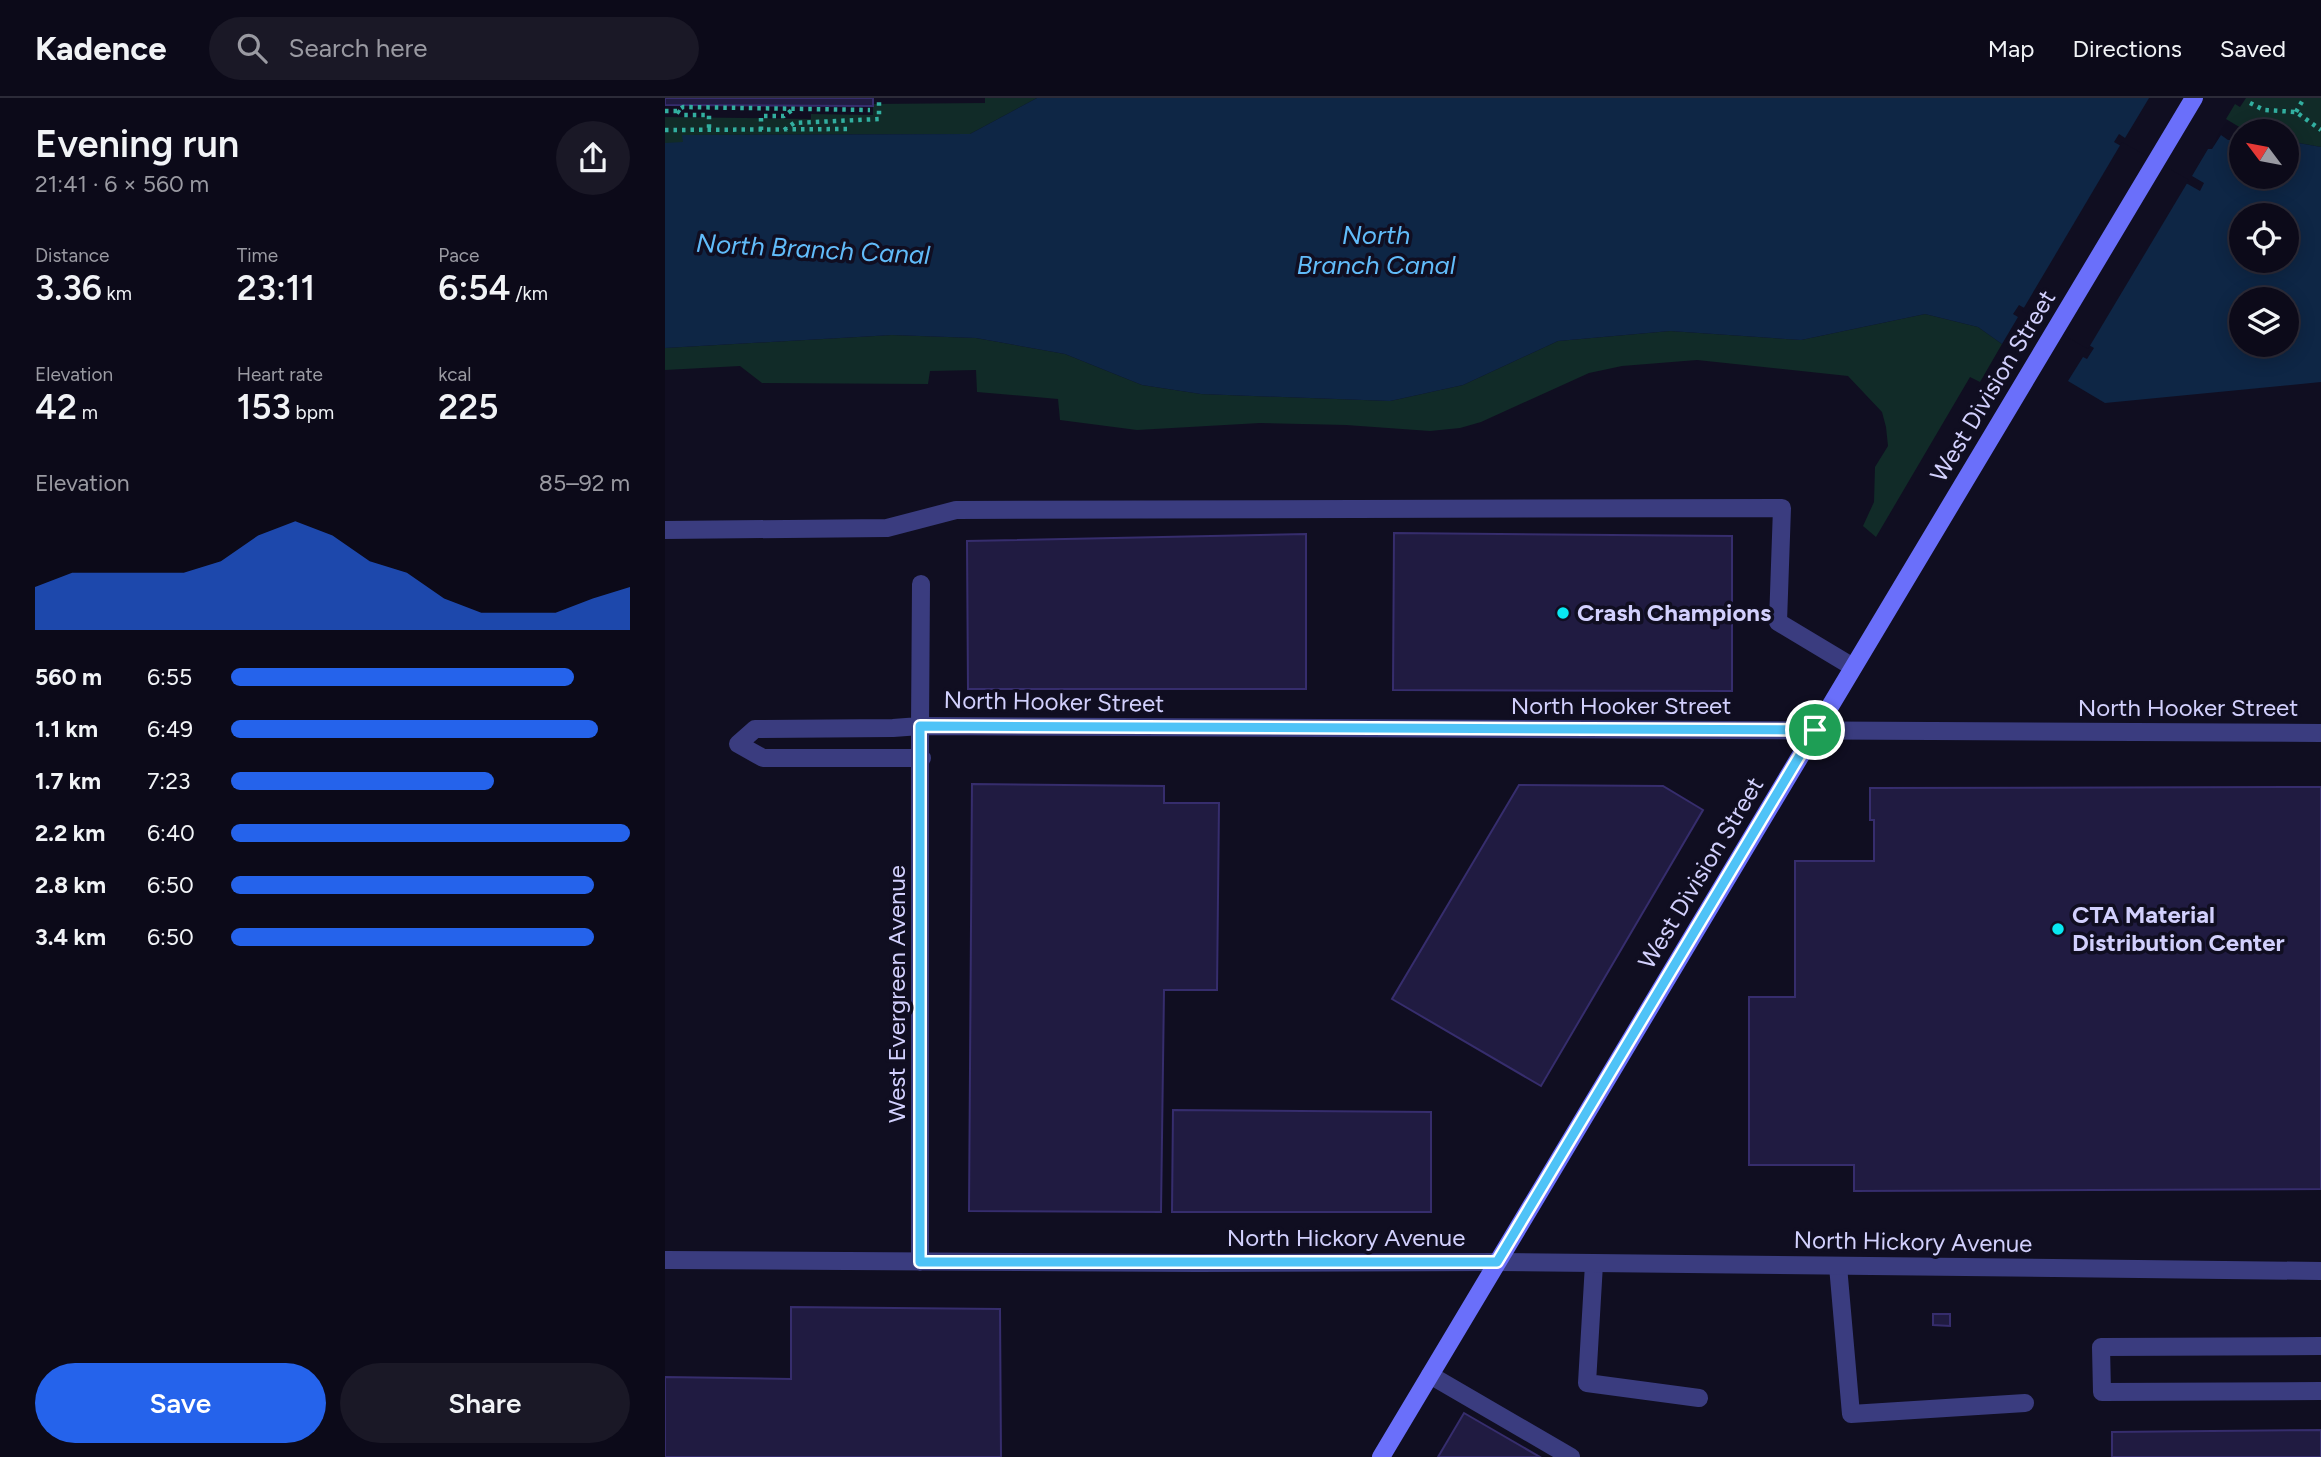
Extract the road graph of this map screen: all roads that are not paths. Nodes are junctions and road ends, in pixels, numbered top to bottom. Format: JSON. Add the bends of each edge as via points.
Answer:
{"nodes":[{"id":1,"x":2194,"y":98,"type":"edge"},
{"id":2,"x":665,"y":530,"type":"edge"},
{"id":3,"x":921,"y":584,"type":"dead end"},
{"id":4,"x":1853,"y":667,"type":"junction"},
{"id":5,"x":920,"y":726,"type":"junction"},
{"id":6,"x":1815,"y":730,"type":"junction"},
{"id":7,"x":2321,"y":733,"type":"edge"},
{"id":8,"x":922,"y":758,"type":"junction"},
{"id":9,"x":665,"y":1260,"type":"edge"},
{"id":10,"x":920,"y":1262,"type":"junction"},
{"id":11,"x":1497,"y":1262,"type":"junction"},
{"id":12,"x":1594,"y":1264,"type":"junction"},
{"id":13,"x":1838,"y":1266,"type":"junction"},
{"id":14,"x":2321,"y":1270,"type":"edge"},
{"id":15,"x":2321,"y":1346,"type":"edge"},
{"id":16,"x":1430,"y":1375,"type":"junction"},
{"id":17,"x":2321,"y":1391,"type":"edge"},
{"id":18,"x":1699,"y":1398,"type":"dead end"},
{"id":19,"x":2025,"y":1403,"type":"dead end"},
{"id":20,"x":1381,"y":1457,"type":"edge"},
{"id":21,"x":1571,"y":1457,"type":"edge"}],
"edges":[{"from":1,"to":4,"type":"main road","name":"West Division Street"},
{"from":2,"to":4,"type":"street","via":[[887,528],[956,510],[1782,508],[1778,622]]},
{"from":3,"to":5,"type":"street","name":"West Evergreen Avenue"},
{"from":4,"to":6,"type":"main road","name":"West Division Street"},
{"from":5,"to":6,"type":"street","name":"North Hooker Street"},
{"from":5,"to":8,"type":"street","name":"West Evergreen Avenue"},
{"from":5,"to":8,"type":"street","name":"North Hooker Street","via":[[755,729],[738,744],[763,758]]},
{"from":6,"to":7,"type":"street","name":"North Hooker Street"},
{"from":6,"to":11,"type":"main road","name":"West Division Street"},
{"from":8,"to":10,"type":"street","name":"West Evergreen Avenue"},
{"from":9,"to":10,"type":"street","name":"North Hickory Avenue"},
{"from":10,"to":11,"type":"street","name":"North Hickory Avenue"},
{"from":11,"to":12,"type":"street","name":"North Hickory Avenue"},
{"from":11,"to":16,"type":"main road","name":"West Division Street"},
{"from":12,"to":13,"type":"street","name":"North Hickory Avenue"},
{"from":12,"to":18,"type":"street","via":[[1587,1383]]},
{"from":13,"to":14,"type":"street","name":"North Hickory Avenue"},
{"from":13,"to":19,"type":"street","via":[[1851,1414]]},
{"from":15,"to":17,"type":"street","via":[[2101,1347],[2102,1392]]},
{"from":16,"to":20,"type":"main road","name":"West Division Street"},
{"from":16,"to":21,"type":"street"}]}
